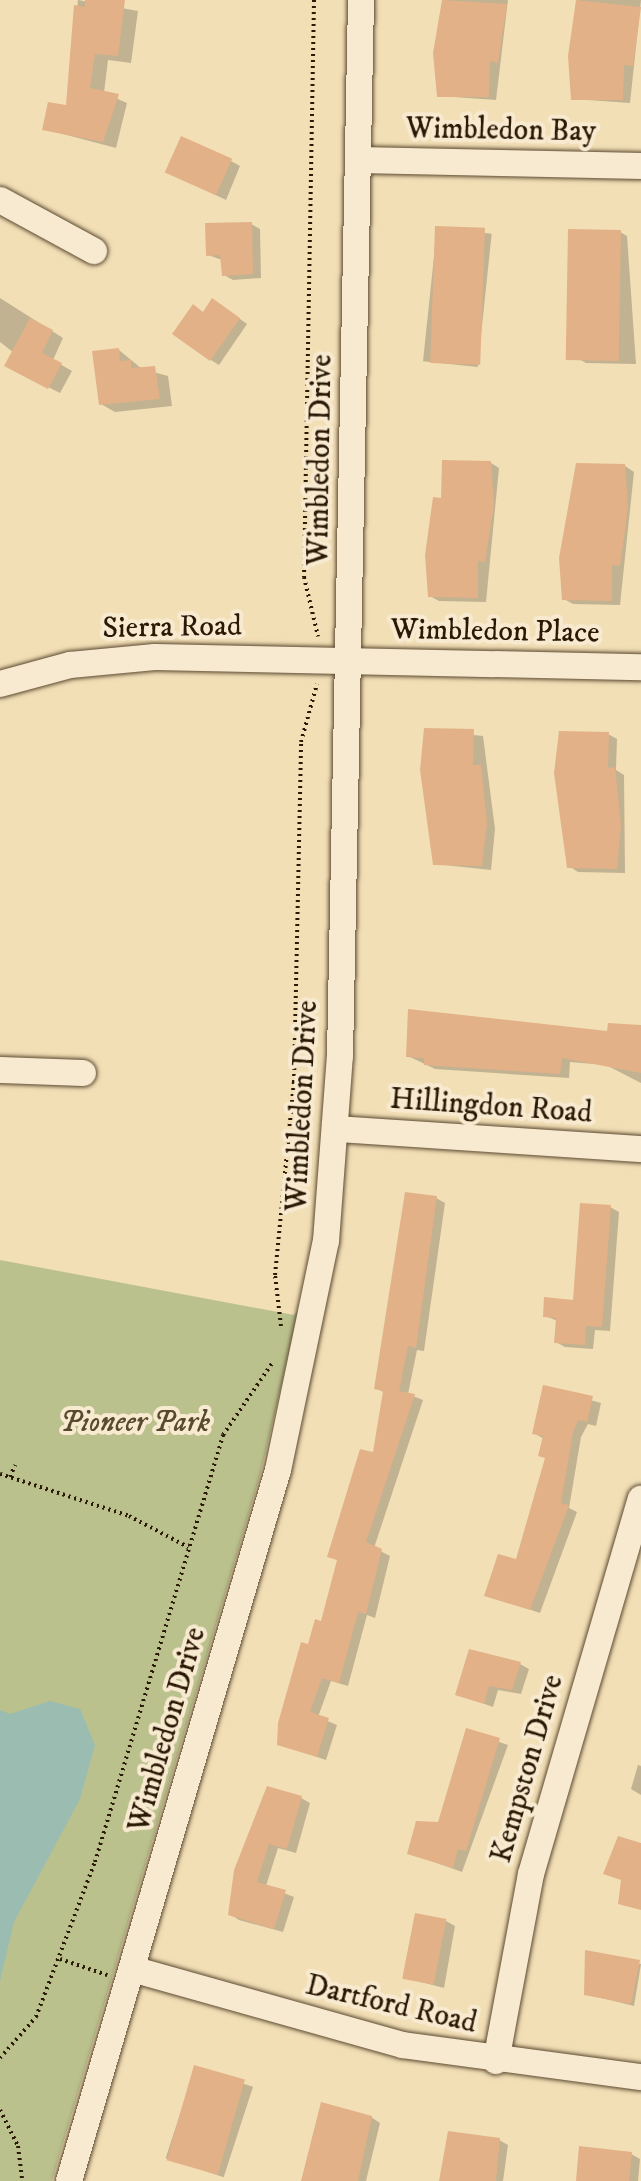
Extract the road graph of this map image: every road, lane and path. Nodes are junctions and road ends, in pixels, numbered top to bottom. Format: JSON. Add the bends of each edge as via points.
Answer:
{"nodes":[{"id":1,"x":314,"y":0,"type":"edge"},
{"id":2,"x":361,"y":0,"type":"edge"},
{"id":3,"x":360,"y":160,"type":"junction"},
{"id":4,"x":641,"y":166,"type":"edge"},
{"id":5,"x":0,"y":200,"type":"edge"},
{"id":6,"x":94,"y":251,"type":"dead end"},
{"id":7,"x":317,"y":660,"type":"junction"},
{"id":8,"x":349,"y":661,"type":"junction"},
{"id":9,"x":641,"y":667,"type":"edge"},
{"id":10,"x":0,"y":684,"type":"edge"},
{"id":11,"x":0,"y":1070,"type":"edge"},
{"id":12,"x":83,"y":1073,"type":"dead end"},
{"id":13,"x":337,"y":1129,"type":"junction"},
{"id":14,"x":641,"y":1149,"type":"edge"},
{"id":15,"x":279,"y":1337,"type":"dead end"},
{"id":16,"x":275,"y":1355,"type":"dead end"},
{"id":17,"x":15,"y":1465,"type":"dead end"},
{"id":18,"x":0,"y":1474,"type":"edge"},
{"id":19,"x":10,"y":1477,"type":"junction"},
{"id":20,"x":641,"y":1499,"type":"edge"},
{"id":21,"x":188,"y":1547,"type":"junction"},
{"id":22,"x":60,"y":1959,"type":"junction"},
{"id":23,"x":130,"y":1976,"type":"junction"},
{"id":24,"x":0,"y":2058,"type":"edge"},
{"id":25,"x":496,"y":2061,"type":"junction"},
{"id":26,"x":641,"y":2077,"type":"edge"},
{"id":27,"x":0,"y":2110,"type":"edge"},
{"id":28,"x":22,"y":2181,"type":"edge"},
{"id":29,"x":69,"y":2181,"type":"edge"}],
"edges":[{"from":1,"to":7,"type":"path","via":[[304,577],[318,631]]},
{"from":2,"to":3,"type":"street","name":"Wimbledon Drive"},
{"from":3,"to":4,"type":"street","name":"Wimbledon Bay"},
{"from":3,"to":8,"type":"street","name":"Wimbledon Drive"},
{"from":5,"to":6,"type":"street"},
{"from":7,"to":8,"type":"street","name":"Sierra Road"},
{"from":7,"to":10,"type":"street","name":"Sierra Road","via":[[110,659]]},
{"from":7,"to":15,"type":"path","via":[[301,742],[294,1082],[275,1275],[283,1304]]},
{"from":8,"to":9,"type":"street","name":"Wimbledon Place"},
{"from":8,"to":13,"type":"street","name":"Wimbledon Drive"},
{"from":11,"to":12,"type":"street"},
{"from":13,"to":14,"type":"street","name":"Hillingdon Road"},
{"from":13,"to":23,"type":"street","name":"Wimbledon Drive","via":[[303,1371]]},
{"from":16,"to":21,"type":"path","via":[[223,1435]]},
{"from":17,"to":19,"type":"path"},
{"from":18,"to":19,"type":"path"},
{"from":19,"to":21,"type":"path","via":[[129,1516]]},
{"from":20,"to":25,"type":"street","name":"Kempston Drive","via":[[529,1882]]},
{"from":21,"to":22,"type":"path"},
{"from":22,"to":23,"type":"path"},
{"from":22,"to":24,"type":"path","via":[[36,2017]]},
{"from":23,"to":25,"type":"street","name":"Dartford Road","via":[[366,2036]]},
{"from":23,"to":29,"type":"street","name":"Wimbledon Drive"},
{"from":25,"to":26,"type":"street","name":"Dartford Road"},
{"from":27,"to":28,"type":"path","via":[[18,2146]]}]}
